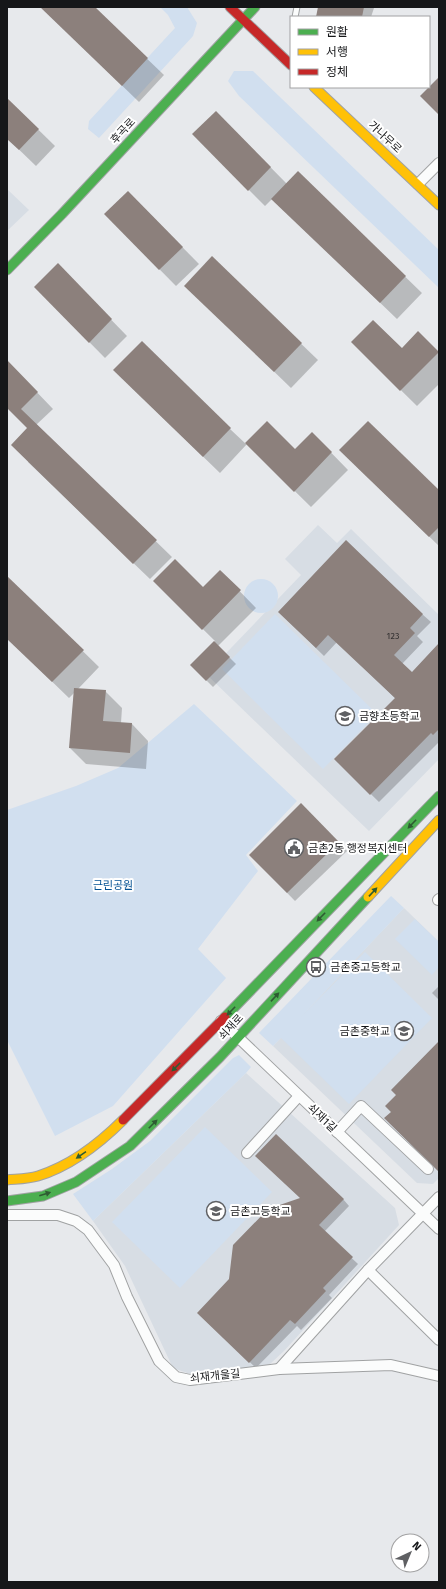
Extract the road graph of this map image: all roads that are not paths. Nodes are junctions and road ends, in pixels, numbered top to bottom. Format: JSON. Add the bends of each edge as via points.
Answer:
{"nodes":[{"id":1,"x":230,"y":7,"type":"edge"},
{"id":2,"x":255,"y":7,"type":"edge"},
{"id":3,"x":243,"y":20,"type":"junction"},
{"id":4,"x":290,"y":64,"type":"edge"},
{"id":5,"x":315,"y":88,"type":"edge"},
{"id":6,"x":439,"y":163,"type":"edge"},
{"id":7,"x":418,"y":184,"type":"junction"},
{"id":8,"x":439,"y":205,"type":"edge"},
{"id":9,"x":7,"y":270,"type":"edge"},
{"id":10,"x":439,"y":796,"type":"edge"},
{"id":11,"x":439,"y":820,"type":"edge"},
{"id":12,"x":221,"y":1022,"type":"junction"},
{"id":13,"x":238,"y":1038,"type":"junction"},
{"id":14,"x":300,"y":1096,"type":"junction"},
{"id":15,"x":337,"y":1132,"type":"junction"},
{"id":16,"x":247,"y":1153,"type":"dead end"},
{"id":17,"x":428,"y":1169,"type":"dead end"},
{"id":18,"x":7,"y":1180,"type":"edge"},
{"id":19,"x":439,"y":1197,"type":"edge"},
{"id":20,"x":7,"y":1201,"type":"edge"},
{"id":21,"x":423,"y":1214,"type":"junction"},
{"id":22,"x":7,"y":1215,"type":"edge"},
{"id":23,"x":439,"y":1229,"type":"edge"},
{"id":24,"x":368,"y":1270,"type":"junction"},
{"id":25,"x":439,"y":1340,"type":"edge"},
{"id":26,"x":279,"y":1369,"type":"junction"},
{"id":27,"x":439,"y":1376,"type":"edge"}],
"edges":[{"from":1,"to":3,"type":"street"},
{"from":2,"to":3,"type":"street","name":"후곡로"},
{"from":3,"to":4,"type":"street"},
{"from":3,"to":9,"type":"street","name":"후곡로"},
{"from":5,"to":7,"type":"street","name":"가나무로"},
{"from":6,"to":7,"type":"street"},
{"from":7,"to":8,"type":"street","name":"가나무로"},
{"from":10,"to":12,"type":"street","one_way":true},
{"from":13,"to":11,"type":"street","name":"쇠재로","one_way":true},
{"from":12,"to":13,"type":"street","name":"쇠재1길"},
{"from":12,"to":18,"type":"street","one_way":true,"via":[[95,1146],[68,1163],[37,1176]]},
{"from":13,"to":14,"type":"street","name":"쇠재1길"},
{"from":20,"to":13,"type":"street","name":"쇠재로","one_way":true,"via":[[43,1196],[76,1182],[108,1162],[130,1146]]},
{"from":14,"to":15,"type":"street","name":"쇠재1길"},
{"from":14,"to":16,"type":"street"},
{"from":15,"to":17,"type":"street","via":[[361,1106]]},
{"from":15,"to":21,"type":"street","name":"쇠재1길"},
{"from":19,"to":21,"type":"street"},
{"from":21,"to":23,"type":"street","name":"쇠재1길"},
{"from":21,"to":24,"type":"street"},
{"from":22,"to":26,"type":"street","name":"쇠재개울길","via":[[58,1215],[76,1221],[88,1230],[114,1265],[159,1361],[176,1377],[190,1380]]},
{"from":24,"to":25,"type":"street"},
{"from":24,"to":26,"type":"street"},
{"from":26,"to":27,"type":"street","name":"쇠재개울길","via":[[391,1365]]}]}
